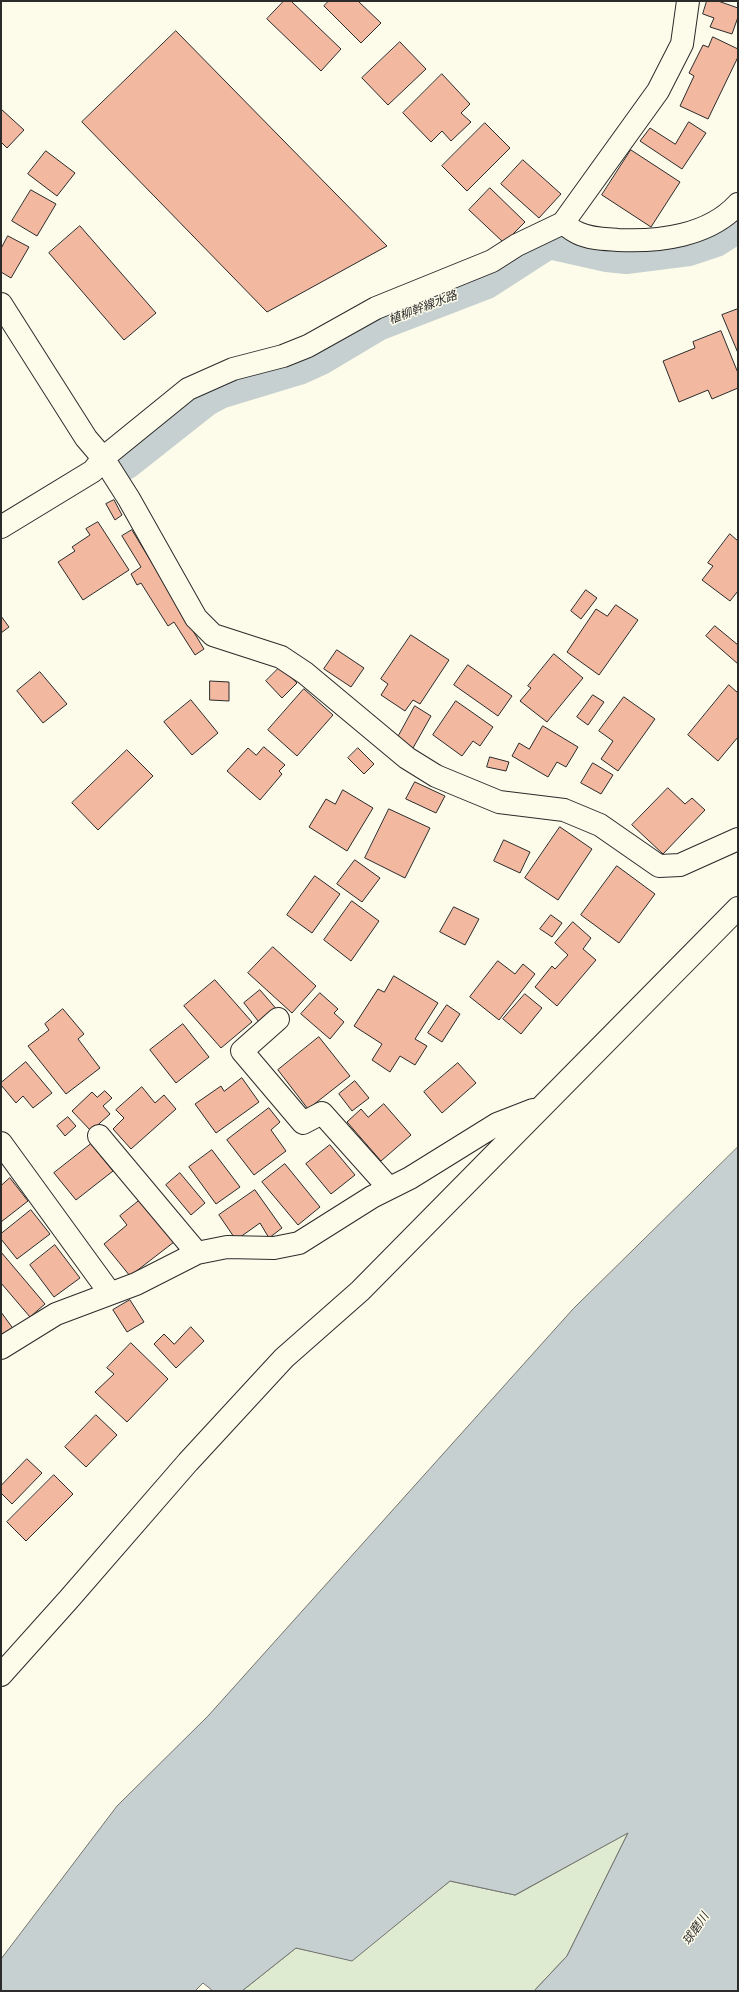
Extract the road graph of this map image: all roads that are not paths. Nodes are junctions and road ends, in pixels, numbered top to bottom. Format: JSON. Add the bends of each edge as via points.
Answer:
{"nodes":[{"id":1,"x":688,"y":1,"type":"edge"},
{"id":2,"x":738,"y":204,"type":"edge"},
{"id":3,"x":563,"y":223,"type":"junction"},
{"id":4,"x":1,"y":304,"type":"edge"},
{"id":5,"x":103,"y":458,"type":"junction"},
{"id":6,"x":1,"y":526,"type":"edge"},
{"id":7,"x":738,"y":839,"type":"edge"},
{"id":8,"x":738,"y":908,"type":"edge"},
{"id":9,"x":278,"y":1019,"type":"dead end"},
{"id":10,"x":539,"y":1107,"type":"junction"},
{"id":11,"x":99,"y":1136,"type":"dead end"},
{"id":12,"x":1,"y":1143,"type":"edge"},
{"id":13,"x":389,"y":1188,"type":"junction"},
{"id":14,"x":197,"y":1253,"type":"junction"},
{"id":15,"x":110,"y":1293,"type":"junction"},
{"id":16,"x":1,"y":1348,"type":"edge"},
{"id":17,"x":1,"y":1675,"type":"edge"}],
"edges":[{"from":1,"to":3,"type":"street","via":[[682,44],[658,91]]},
{"from":2,"to":3,"type":"street","via":[[729,214],[705,227],[675,237],[640,241],[601,239],[579,234]]},
{"from":3,"to":5,"type":"street","via":[[517,244],[492,261],[376,308],[308,346],[283,356],[233,369],[188,389]]},
{"from":4,"to":5,"type":"street","via":[[86,438]]},
{"from":5,"to":6,"type":"street","via":[[93,471]]},
{"from":5,"to":7,"type":"street","via":[[196,618],[213,635],[281,657],[305,673],[407,758],[436,776],[499,802],[564,810],[600,825],[659,866],[680,865]]},
{"from":8,"to":10,"type":"street"},
{"from":9,"to":13,"type":"street","via":[[242,1051],[303,1123],[322,1113]]},
{"from":10,"to":13,"type":"street","via":[[497,1124],[410,1178]]},
{"from":10,"to":17,"type":"street","via":[[360,1291],[284,1358],[188,1462]]},
{"from":11,"to":14,"type":"street"},
{"from":12,"to":15,"type":"street"},
{"from":13,"to":14,"type":"street","via":[[299,1243],[274,1248],[227,1247]]},
{"from":14,"to":15,"type":"street","via":[[136,1284]]},
{"from":15,"to":16,"type":"street","via":[[56,1314]]}]}
